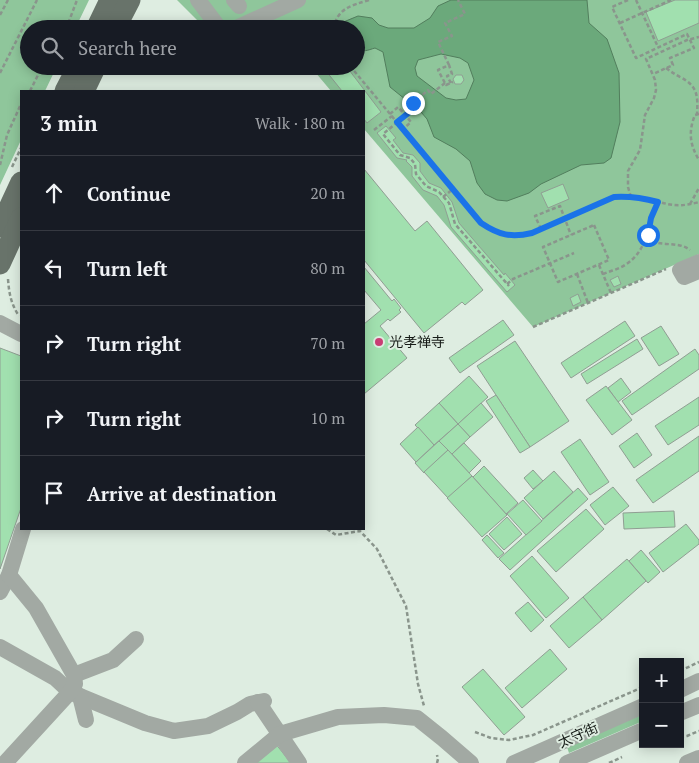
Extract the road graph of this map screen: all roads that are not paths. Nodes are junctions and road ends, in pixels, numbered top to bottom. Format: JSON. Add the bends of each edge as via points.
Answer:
{"nodes":[{"id":1,"x":110,"y":0,"type":"edge"},
{"id":2,"x":130,"y":0,"type":"edge"},
{"id":3,"x":198,"y":0,"type":"edge"},
{"id":4,"x":298,"y":0,"type":"edge"},
{"id":5,"x":100,"y":20,"type":"edge"},
{"id":6,"x":120,"y":20,"type":"edge"},
{"id":7,"x":213,"y":20,"type":"edge"},
{"id":8,"x":254,"y":20,"type":"edge"},
{"id":9,"x":73,"y":75,"type":"edge"},
{"id":10,"x":92,"y":75,"type":"edge"},
{"id":11,"x":66,"y":90,"type":"edge"},
{"id":12,"x":84,"y":90,"type":"edge"},
{"id":13,"x":20,"y":184,"type":"edge"},
{"id":14,"x":20,"y":221,"type":"edge"},
{"id":15,"x":0,"y":227,"type":"edge"},
{"id":16,"x":695,"y":256,"type":"edge"},
{"id":17,"x":4,"y":271,"type":"edge"},
{"id":18,"x":699,"y":271,"type":"edge"},
{"id":19,"x":0,"y":323,"type":"edge"},
{"id":20,"x":20,"y":333,"type":"edge"},
{"id":21,"x":23,"y":530,"type":"edge"},
{"id":22,"x":9,"y":575,"type":"junction"},
{"id":23,"x":0,"y":592,"type":"edge"},
{"id":24,"x":136,"y":638,"type":"dead end"},
{"id":25,"x":0,"y":647,"type":"edge"},
{"id":26,"x":74,"y":675,"type":"junction"},
{"id":27,"x":699,"y":681,"type":"edge"},
{"id":28,"x":684,"y":688,"type":"edge"},
{"id":29,"x":75,"y":694,"type":"junction"},
{"id":30,"x":699,"y":705,"type":"edge"},
{"id":31,"x":639,"y":708,"type":"edge"},
{"id":32,"x":684,"y":711,"type":"edge"},
{"id":33,"x":86,"y":720,"type":"dead end"},
{"id":34,"x":639,"y":732,"type":"edge"},
{"id":35,"x":280,"y":734,"type":"junction"},
{"id":36,"x":699,"y":758,"type":"edge"},
{"id":37,"x":5,"y":763,"type":"edge"},
{"id":38,"x":245,"y":763,"type":"edge"},
{"id":39,"x":299,"y":763,"type":"edge"},
{"id":40,"x":471,"y":763,"type":"edge"},
{"id":41,"x":514,"y":763,"type":"edge"},
{"id":42,"x":567,"y":763,"type":"edge"},
{"id":43,"x":687,"y":763,"type":"edge"}],
"edges":[{"from":1,"to":5,"type":"main road"},
{"from":2,"to":6,"type":"main road"},
{"from":3,"to":7,"type":"street"},
{"from":4,"to":8,"type":"street"},
{"from":9,"to":11,"type":"main road"},
{"from":10,"to":12,"type":"main road"},
{"from":13,"to":15,"type":"main road"},
{"from":14,"to":17,"type":"main road"},
{"from":16,"to":18,"type":"street","via":[[678,271]]},
{"from":19,"to":20,"type":"street"},
{"from":21,"to":22,"type":"street"},
{"from":22,"to":23,"type":"street"},
{"from":22,"to":26,"type":"street","via":[[36,608]]},
{"from":24,"to":26,"type":"street","via":[[113,660]]},
{"from":25,"to":29,"type":"street","via":[[55,678]]},
{"from":26,"to":29,"type":"street"},
{"from":27,"to":28,"type":"street"},
{"from":29,"to":33,"type":"street"},
{"from":29,"to":35,"type":"street","via":[[145,723],[174,731],[208,726],[250,704],[261,702]]},
{"from":29,"to":37,"type":"street"},
{"from":30,"to":32,"type":"street"},
{"from":31,"to":41,"type":"street","name":"太守街"},
{"from":34,"to":42,"type":"street","name":"太守街"},
{"from":35,"to":38,"type":"street"},
{"from":35,"to":39,"type":"street"},
{"from":35,"to":40,"type":"street","via":[[338,717],[384,715],[417,718]]},
{"from":36,"to":43,"type":"street"}]}
